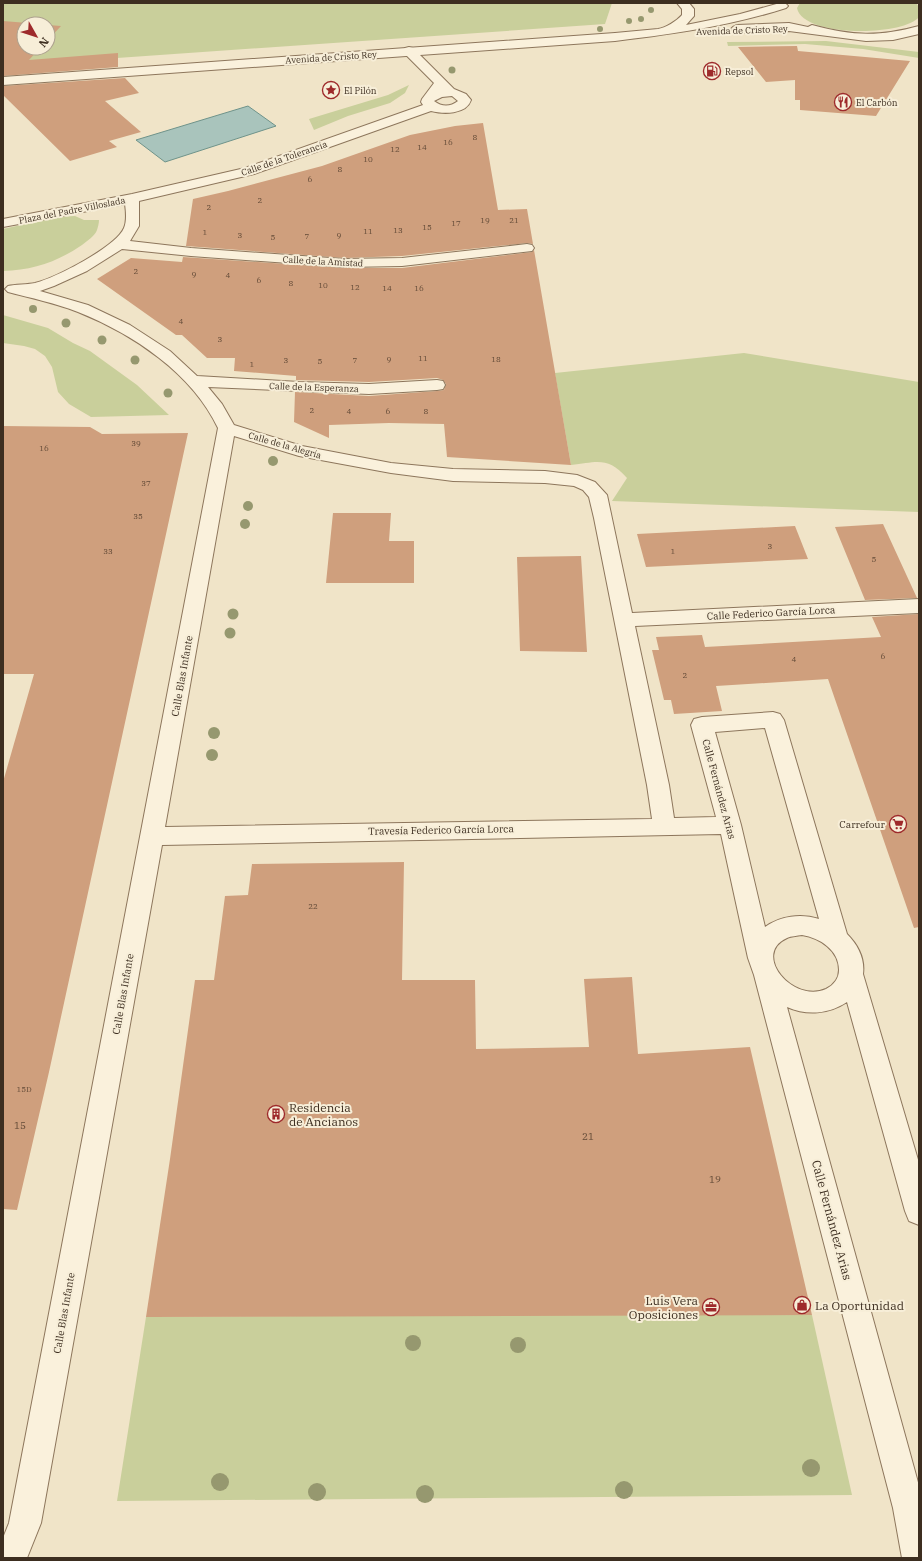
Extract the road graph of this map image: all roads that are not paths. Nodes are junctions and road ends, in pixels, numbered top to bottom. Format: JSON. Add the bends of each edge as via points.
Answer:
{"nodes":[{"id":1,"x":683,"y":3,"type":"edge"},
{"id":2,"x":744,"y":5,"type":"dead end"},
{"id":3,"x":781,"y":9,"type":"edge"},
{"id":4,"x":919,"y":30,"type":"edge"},
{"id":5,"x":658,"y":32,"type":"junction"},
{"id":6,"x":825,"y":33,"type":"junction"},
{"id":7,"x":876,"y":37,"type":"junction"},
{"id":8,"x":919,"y":43,"type":"edge"},
{"id":9,"x":410,"y":51,"type":"junction"},
{"id":10,"x":3,"y":81,"type":"edge"},
{"id":11,"x":440,"y":83,"type":"junction"},
{"id":12,"x":431,"y":101,"type":"junction"},
{"id":13,"x":132,"y":198,"type":"junction"},
{"id":14,"x":3,"y":223,"type":"edge"},
{"id":15,"x":119,"y":244,"type":"junction"},
{"id":16,"x":527,"y":248,"type":"dead end"},
{"id":17,"x":57,"y":280,"type":"junction"},
{"id":18,"x":8,"y":289,"type":"edge"},
{"id":19,"x":62,"y":301,"type":"junction"},
{"id":20,"x":192,"y":380,"type":"junction"},
{"id":21,"x":437,"y":385,"type":"dead end"},
{"id":22,"x":227,"y":428,"type":"junction"},
{"id":23,"x":919,"y":606,"type":"edge"},
{"id":24,"x":623,"y":620,"type":"junction"},
{"id":25,"x":730,"y":825,"type":"junction"},
{"id":26,"x":664,"y":826,"type":"junction"},
{"id":27,"x":152,"y":836,"type":"junction"},
{"id":28,"x":837,"y":940,"type":"junction"},
{"id":29,"x":763,"y":967,"type":"junction"},
{"id":30,"x":852,"y":976,"type":"junction"},
{"id":31,"x":919,"y":1211,"type":"edge"},
{"id":32,"x":11,"y":1558,"type":"edge"},
{"id":33,"x":918,"y":1558,"type":"edge"}],
"edges":[{"from":1,"to":5,"type":"street","name":"Avenida de Cristo Rey","via":[[689,12],[685,19]]},
{"from":2,"to":3,"type":"street"},
{"from":3,"to":5,"type":"street","name":"Avenida de Cristo Rey","via":[[725,22]]},
{"from":3,"to":6,"type":"street","via":[[799,25]]},
{"from":4,"to":7,"type":"street","via":[[902,35]]},
{"from":5,"to":6,"type":"street","name":"Avenida de Cristo Rey","via":[[789,27]]},
{"from":5,"to":9,"type":"street","name":"Avenida de Cristo Rey"},
{"from":6,"to":7,"type":"street"},
{"from":7,"to":8,"type":"street"},
{"from":9,"to":10,"type":"street","name":"Avenida de Cristo Rey"},
{"from":9,"to":11,"type":"street"},
{"from":11,"to":12,"type":"street"},
{"from":11,"to":12,"type":"street","via":[[451,93],[463,97],[464,103],[450,109]]},
{"from":12,"to":13,"type":"street","name":"Calle de la Tolerancia","via":[[249,172]]},
{"from":13,"to":14,"type":"street","name":"Plaza del Padre Villoslada"},
{"from":13,"to":15,"type":"street","name":"Plaza del Padre Villoslada","via":[[133,219],[130,230]]},
{"from":15,"to":16,"type":"street","name":"Calle de la Amistad","via":[[344,263],[402,262]]},
{"from":15,"to":17,"type":"street","name":"Plaza del Padre Villoslada"},
{"from":17,"to":18,"type":"street","name":"Plaza del Padre Villoslada","via":[[34,288]]},
{"from":17,"to":19,"type":"street"},
{"from":18,"to":19,"type":"street"},
{"from":19,"to":20,"type":"street","via":[[99,316],[140,338]]},
{"from":20,"to":21,"type":"street","name":"Calle de la Esperanza","via":[[369,389]]},
{"from":20,"to":22,"type":"street","via":[[214,405]]},
{"from":22,"to":24,"type":"street","name":"Calle de la Alegría","via":[[299,451],[391,468],[577,480],[589,486],[598,495]]},
{"from":22,"to":27,"type":"street","name":"Calle Blas Infante"},
{"from":23,"to":24,"type":"street","name":"Calle Federico García Lorca"},
{"from":24,"to":26,"type":"street","via":[[629,639]]},
{"from":25,"to":26,"type":"street","name":"Travesía Federico García Lorca"},
{"from":25,"to":28,"type":"street","name":"Calle Fernández Arias","via":[[702,725],[773,720]]},
{"from":25,"to":29,"type":"street","name":"Calle Fernández Arias"},
{"from":26,"to":27,"type":"street","name":"Travesía Federico García Lorca"},
{"from":27,"to":32,"type":"street","name":"Calle Blas Infante","via":[[26,1523]]},
{"from":28,"to":29,"type":"street","via":[[824,931],[809,926],[788,927],[775,932],[763,946]]},
{"from":28,"to":30,"type":"street","via":[[848,954]]},
{"from":29,"to":30,"type":"street","via":[[776,989],[810,1003],[826,1001],[841,994]]},
{"from":29,"to":33,"type":"street","name":"Calle Fernández Arias","via":[[907,1500]]},
{"from":30,"to":31,"type":"street"}]}
